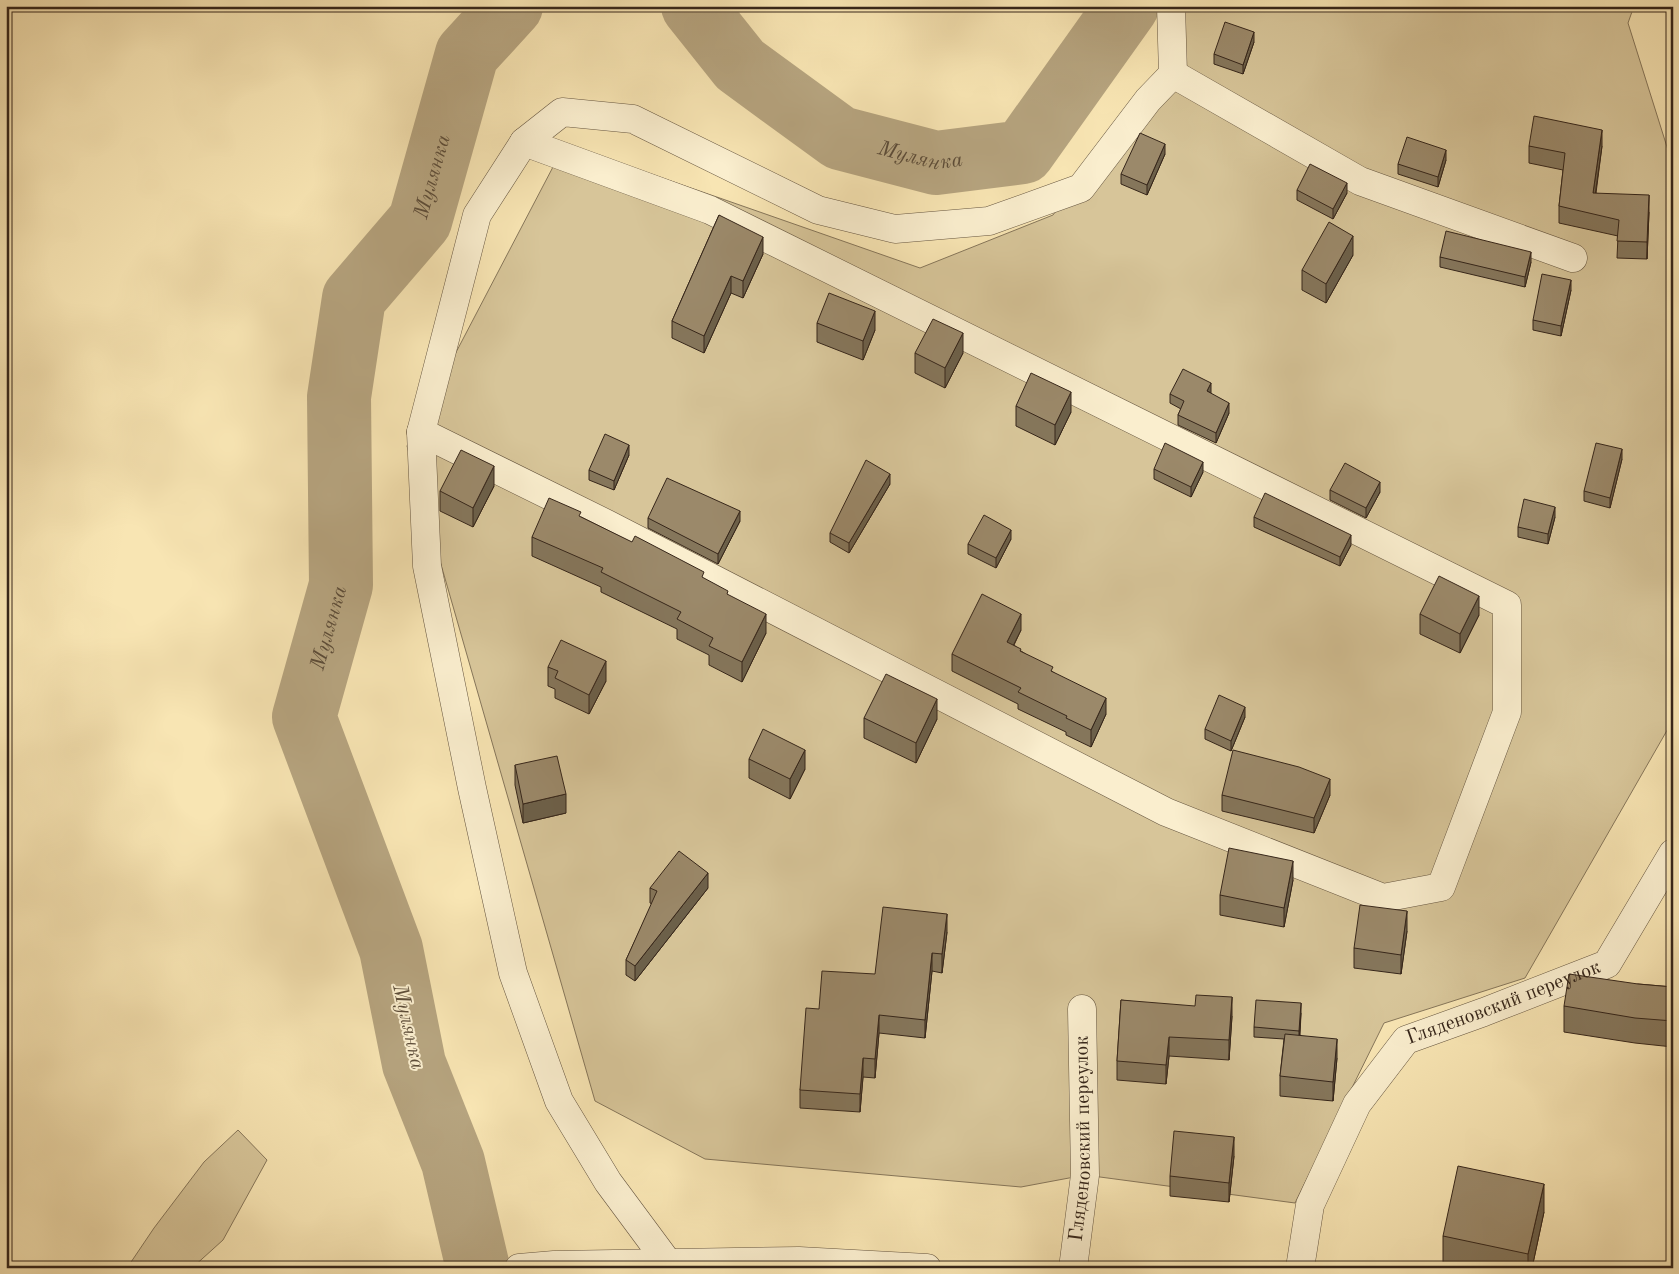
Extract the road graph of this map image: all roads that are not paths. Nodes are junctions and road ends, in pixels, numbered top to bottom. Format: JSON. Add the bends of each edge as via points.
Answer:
{"nodes":[{"id":1,"x":1171,"y":6,"type":"edge"},
{"id":2,"x":1173,"y":74,"type":"junction"},
{"id":3,"x":524,"y":142,"type":"junction"},
{"id":4,"x":1573,"y":258,"type":"dead end"},
{"id":5,"x":421,"y":432,"type":"junction"},
{"id":6,"x":1673,"y":853,"type":"edge"},
{"id":7,"x":1082,"y":1009,"type":"dead end"},
{"id":8,"x":668,"y":1263,"type":"junction"},
{"id":9,"x":519,"y":1268,"type":"edge"},
{"id":10,"x":927,"y":1268,"type":"edge"},
{"id":11,"x":1073,"y":1268,"type":"edge"},
{"id":12,"x":1300,"y":1268,"type":"edge"}],
"edges":[{"from":1,"to":2,"type":"street"},
{"from":2,"to":3,"type":"street","via":[[1148,100],[1081,188],[989,221],[894,229],[818,210],[633,119],[562,112]]},
{"from":2,"to":4,"type":"street","via":[[1360,180]]},
{"from":3,"to":5,"type":"street","via":[[477,215]]},
{"from":3,"to":5,"type":"street","via":[[710,210],[1507,605],[1507,712],[1441,887],[1383,898],[1166,812],[607,524]]},
{"from":5,"to":8,"type":"street","via":[[427,566],[513,973],[559,1102],[608,1182]]},
{"from":6,"to":12,"type":"street","name":"Гляденовский переулок","via":[[1607,964],[1406,1040],[1357,1104],[1310,1205]]},
{"from":7,"to":11,"type":"street","name":"Гляденовский переулок","via":[[1085,1175]]},
{"from":8,"to":9,"type":"street"},
{"from":8,"to":10,"type":"street","via":[[799,1261]]}]}
